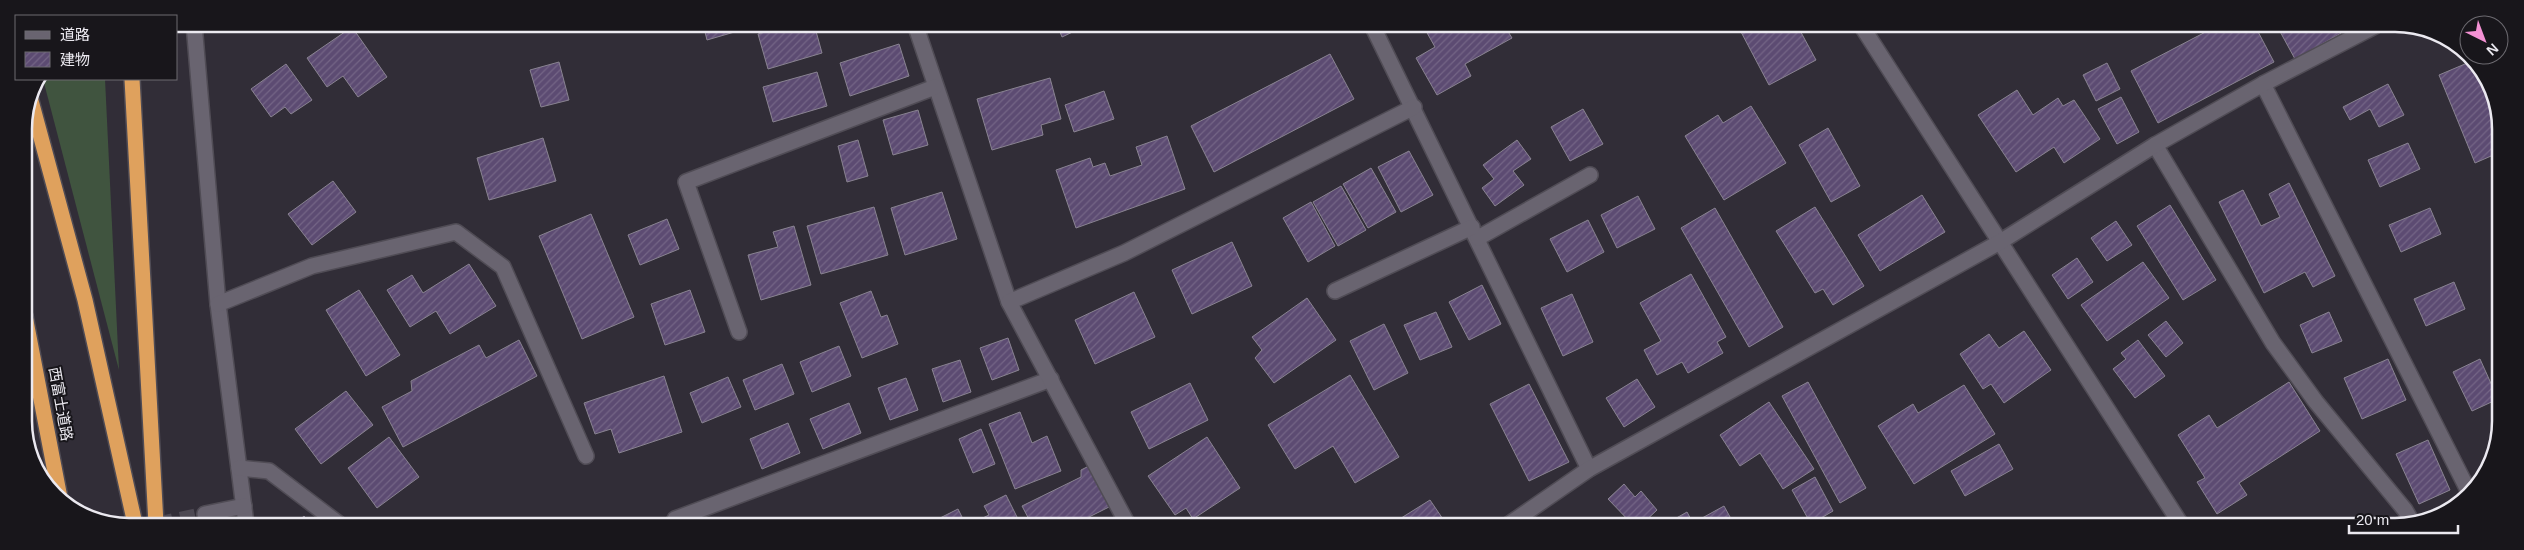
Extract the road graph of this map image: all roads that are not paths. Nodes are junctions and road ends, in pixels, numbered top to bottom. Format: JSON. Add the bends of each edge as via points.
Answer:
{"nodes":[{"id":1,"x":195,"y":32,"type":"edge"},
{"id":2,"x":918,"y":32,"type":"edge"},
{"id":3,"x":1376,"y":32,"type":"edge"},
{"id":4,"x":1865,"y":32,"type":"edge"},
{"id":5,"x":2363,"y":32,"type":"edge"},
{"id":6,"x":132,"y":80,"type":"edge"},
{"id":7,"x":2263,"y":84,"type":"junction"},
{"id":8,"x":935,"y":87,"type":"junction"},
{"id":9,"x":1414,"y":107,"type":"junction"},
{"id":10,"x":34,"y":112,"type":"edge"},
{"id":11,"x":2156,"y":145,"type":"junction"},
{"id":12,"x":1590,"y":175,"type":"dead end"},
{"id":13,"x":1475,"y":232,"type":"junction"},
{"id":14,"x":2000,"y":242,"type":"junction"},
{"id":15,"x":1335,"y":291,"type":"dead end"},
{"id":16,"x":1009,"y":302,"type":"junction"},
{"id":17,"x":218,"y":304,"type":"junction"},
{"id":18,"x":739,"y":332,"type":"dead end"},
{"id":19,"x":32,"y":354,"type":"edge"},
{"id":20,"x":1051,"y":379,"type":"junction"},
{"id":21,"x":586,"y":456,"type":"dead end"},
{"id":22,"x":239,"y":468,"type":"junction"},
{"id":23,"x":1589,"y":469,"type":"junction"},
{"id":24,"x":58,"y":485,"type":"edge"},
{"id":25,"x":2466,"y":486,"type":"edge"},
{"id":26,"x":244,"y":506,"type":"junction"},
{"id":27,"x":205,"y":514,"type":"tunnel mouth"},
{"id":28,"x":2409,"y":516,"type":"edge"},
{"id":29,"x":134,"y":518,"type":"edge"},
{"id":30,"x":156,"y":518,"type":"edge"},
{"id":31,"x":245,"y":518,"type":"edge"},
{"id":32,"x":331,"y":518,"type":"edge"},
{"id":33,"x":678,"y":518,"type":"edge"},
{"id":34,"x":1124,"y":518,"type":"edge"},
{"id":35,"x":1518,"y":518,"type":"edge"},
{"id":36,"x":2177,"y":518,"type":"edge"}],
"edges":[{"from":1,"to":17,"type":"street"},
{"from":2,"to":8,"type":"street"},
{"from":3,"to":9,"type":"street"},
{"from":4,"to":14,"type":"street"},
{"from":5,"to":7,"type":"street"},
{"from":6,"to":30,"type":"highway"},
{"from":7,"to":11,"type":"street"},
{"from":7,"to":25,"type":"street"},
{"from":8,"to":16,"type":"street"},
{"from":8,"to":18,"type":"street","via":[[686,182]]},
{"from":9,"to":13,"type":"street"},
{"from":9,"to":16,"type":"street","via":[[1124,253]]},
{"from":10,"to":29,"type":"highway","via":[[85,300]]},
{"from":11,"to":14,"type":"street"},
{"from":11,"to":28,"type":"street","via":[[2273,342],[2316,402]]},
{"from":12,"to":13,"type":"street"},
{"from":13,"to":15,"type":"street"},
{"from":13,"to":23,"type":"street"},
{"from":14,"to":23,"type":"street"},
{"from":14,"to":36,"type":"street"},
{"from":16,"to":20,"type":"street"},
{"from":17,"to":21,"type":"street","via":[[312,266],[456,232],[504,267]]},
{"from":17,"to":22,"type":"street"},
{"from":19,"to":24,"type":"highway","name":"西富士道路"},
{"from":20,"to":33,"type":"street"},
{"from":20,"to":34,"type":"street"},
{"from":22,"to":26,"type":"street"},
{"from":22,"to":32,"type":"street","via":[[269,472]]},
{"from":23,"to":35,"type":"street"},
{"from":26,"to":27,"type":"street"},
{"from":26,"to":31,"type":"street"}]}
